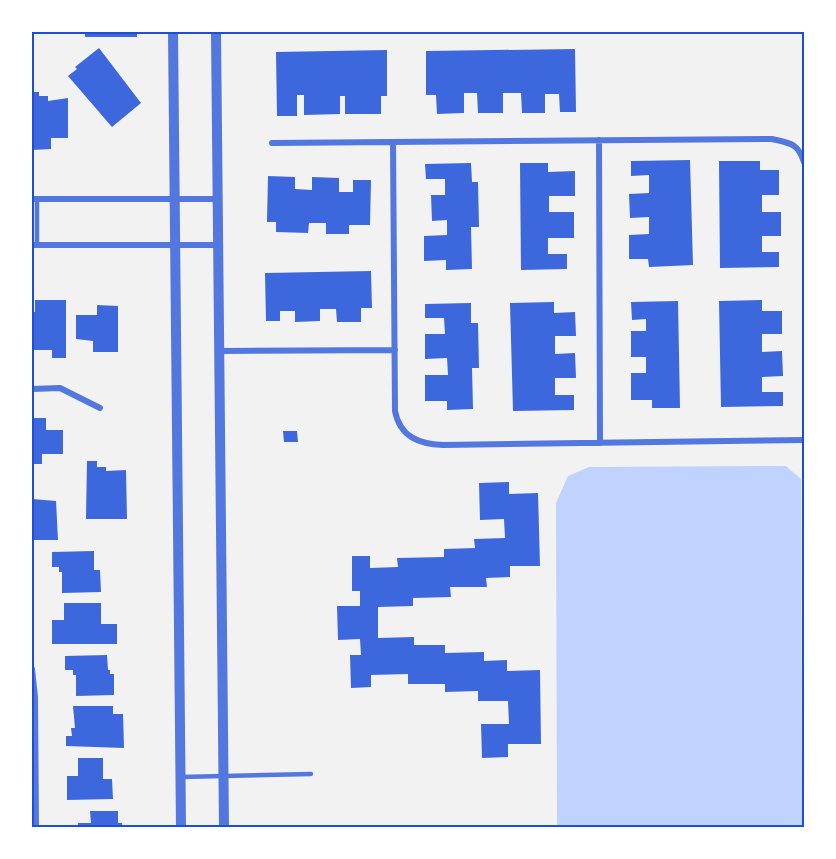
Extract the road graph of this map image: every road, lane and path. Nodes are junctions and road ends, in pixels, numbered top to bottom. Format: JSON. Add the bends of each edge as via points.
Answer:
{"nodes":[{"id":1,"x":173,"y":32,"type":"edge"},
{"id":2,"x":216,"y":32,"type":"edge"},
{"id":3,"x":599,"y":140,"type":"junction"},
{"id":4,"x":393,"y":142,"type":"junction"},
{"id":5,"x":272,"y":143,"type":"dead end"},
{"id":6,"x":804,"y":162,"type":"edge"},
{"id":7,"x":175,"y":198,"type":"junction"},
{"id":8,"x":34,"y":199,"type":"edge"},
{"id":9,"x":218,"y":199,"type":"junction"},
{"id":10,"x":175,"y":244,"type":"junction"},
{"id":11,"x":218,"y":244,"type":"junction"},
{"id":12,"x":34,"y":245,"type":"edge"},
{"id":13,"x":219,"y":351,"type":"junction"},
{"id":14,"x":395,"y":351,"type":"junction"},
{"id":15,"x":32,"y":389,"type":"edge"},
{"id":16,"x":100,"y":408,"type":"dead end"},
{"id":17,"x":804,"y":440,"type":"edge"},
{"id":18,"x":600,"y":443,"type":"junction"},
{"id":19,"x":32,"y":669,"type":"edge"},
{"id":20,"x":311,"y":774,"type":"dead end"},
{"id":21,"x":180,"y":777,"type":"junction"},
{"id":22,"x":224,"y":777,"type":"junction"},
{"id":23,"x":34,"y":819,"type":"edge"},
{"id":24,"x":36,"y":828,"type":"edge"},
{"id":25,"x":181,"y":828,"type":"edge"},
{"id":26,"x":224,"y":828,"type":"edge"}],
"edges":[{"from":1,"to":7,"type":"street"},
{"from":2,"to":9,"type":"street"},
{"from":3,"to":4,"type":"street"},
{"from":3,"to":6,"type":"street","via":[[772,139],[798,148]]},
{"from":3,"to":18,"type":"street"},
{"from":4,"to":5,"type":"street"},
{"from":4,"to":14,"type":"street"},
{"from":7,"to":8,"type":"street"},
{"from":7,"to":9,"type":"street"},
{"from":7,"to":10,"type":"street"},
{"from":8,"to":12,"type":"lane"},
{"from":9,"to":11,"type":"street"},
{"from":10,"to":11,"type":"street"},
{"from":10,"to":12,"type":"street"},
{"from":10,"to":21,"type":"street"},
{"from":11,"to":13,"type":"street"},
{"from":13,"to":14,"type":"street"},
{"from":13,"to":22,"type":"street"},
{"from":14,"to":18,"type":"street","via":[[395,411],[408,435],[443,445]]},
{"from":15,"to":16,"type":"street","via":[[60,388]]},
{"from":17,"to":18,"type":"street"},
{"from":19,"to":23,"type":"street"},
{"from":20,"to":22,"type":"lane"},
{"from":21,"to":22,"type":"lane"},
{"from":21,"to":25,"type":"street"},
{"from":22,"to":26,"type":"street"},
{"from":23,"to":24,"type":"street"}]}
